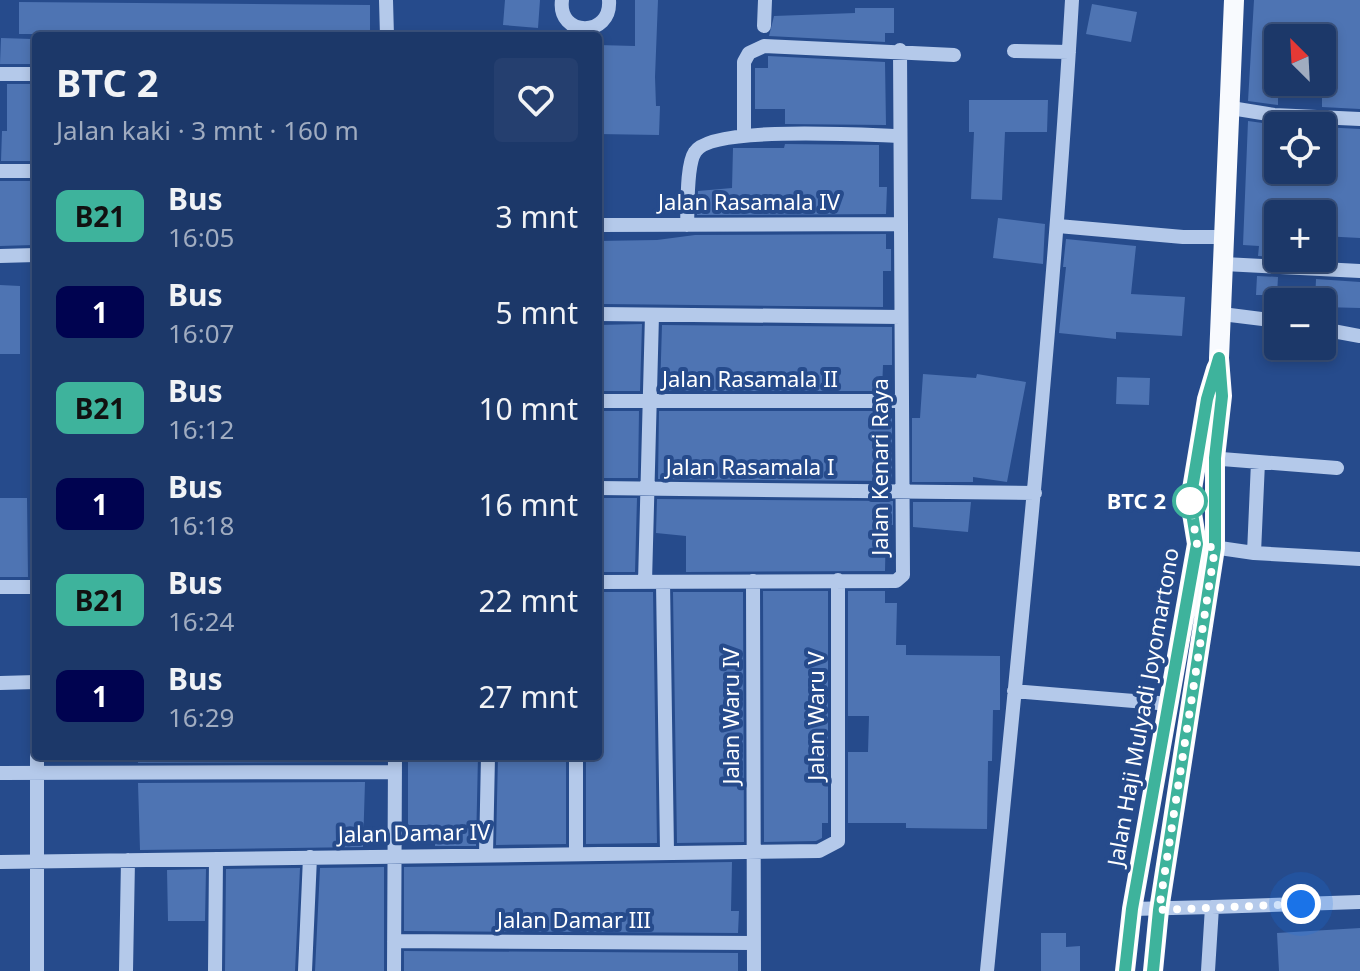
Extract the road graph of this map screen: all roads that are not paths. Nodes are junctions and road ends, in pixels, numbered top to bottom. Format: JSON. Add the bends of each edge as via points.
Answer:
{"nodes":[{"id":1,"x":386,"y":0,"type":"edge"},
{"id":2,"x":562,"y":0,"type":"edge"},
{"id":3,"x":609,"y":0,"type":"edge"},
{"id":4,"x":765,"y":0,"type":"edge"},
{"id":5,"x":1072,"y":0,"type":"edge"},
{"id":6,"x":1234,"y":0,"type":"edge"},
{"id":7,"x":764,"y":26,"type":"dead end"},
{"id":8,"x":387,"y":32,"type":"edge"},
{"id":9,"x":900,"y":50,"type":"junction"},
{"id":10,"x":1014,"y":51,"type":"dead end"},
{"id":11,"x":1069,"y":52,"type":"junction"},
{"id":12,"x":954,"y":55,"type":"dead end"},
{"id":13,"x":0,"y":74,"type":"edge"},
{"id":14,"x":32,"y":74,"type":"edge"},
{"id":15,"x":1231,"y":108,"type":"junction"},
{"id":16,"x":1360,"y":119,"type":"edge"},
{"id":17,"x":744,"y":134,"type":"junction"},
{"id":18,"x":900,"y":136,"type":"junction"},
{"id":19,"x":0,"y":171,"type":"edge"},
{"id":20,"x":32,"y":171,"type":"edge"},
{"id":21,"x":901,"y":224,"type":"junction"},
{"id":22,"x":602,"y":225,"type":"edge"},
{"id":23,"x":687,"y":225,"type":"junction"},
{"id":24,"x":1058,"y":226,"type":"junction"},
{"id":25,"x":1224,"y":237,"type":"junction"},
{"id":26,"x":32,"y":255,"type":"edge"},
{"id":27,"x":0,"y":256,"type":"edge"},
{"id":28,"x":1224,"y":264,"type":"junction"},
{"id":29,"x":1360,"y":271,"type":"edge"},
{"id":30,"x":602,"y":314,"type":"edge"},
{"id":31,"x":1222,"y":314,"type":"junction"},
{"id":32,"x":652,"y":315,"type":"junction"},
{"id":33,"x":901,"y":317,"type":"junction"},
{"id":34,"x":1264,"y":319,"type":"edge"},
{"id":35,"x":1336,"y":332,"type":"edge"},
{"id":36,"x":1360,"y":336,"type":"edge"},
{"id":37,"x":602,"y":401,"type":"edge"},
{"id":38,"x":648,"y":401,"type":"junction"},
{"id":39,"x":902,"y":401,"type":"junction"},
{"id":40,"x":1207,"y":458,"type":"junction"},
{"id":41,"x":1258,"y":462,"type":"junction"},
{"id":42,"x":1337,"y":468,"type":"dead end"},
{"id":43,"x":602,"y":488,"type":"edge"},
{"id":44,"x":648,"y":488,"type":"junction"},
{"id":45,"x":903,"y":490,"type":"junction"},
{"id":46,"x":1035,"y":493,"type":"junction"},
{"id":47,"x":1206,"y":546,"type":"junction"},
{"id":48,"x":1254,"y":553,"type":"junction"},
{"id":49,"x":1360,"y":559,"type":"edge"},
{"id":50,"x":838,"y":580,"type":"junction"},
{"id":51,"x":753,"y":581,"type":"junction"},
{"id":52,"x":602,"y":582,"type":"edge"},
{"id":53,"x":645,"y":582,"type":"junction"},
{"id":54,"x":663,"y":582,"type":"junction"},
{"id":55,"x":0,"y":587,"type":"edge"},
{"id":56,"x":32,"y":587,"type":"edge"},
{"id":57,"x":32,"y":682,"type":"edge"},
{"id":58,"x":0,"y":683,"type":"edge"},
{"id":59,"x":1014,"y":691,"type":"junction"},
{"id":60,"x":1170,"y":704,"type":"junction"},
{"id":61,"x":37,"y":760,"type":"edge"},
{"id":62,"x":395,"y":760,"type":"edge"},
{"id":63,"x":488,"y":760,"type":"edge"},
{"id":64,"x":576,"y":760,"type":"edge"},
{"id":65,"x":395,"y":772,"type":"junction"},
{"id":66,"x":0,"y":773,"type":"edge"},
{"id":67,"x":37,"y":773,"type":"junction"},
{"id":68,"x":829,"y":848,"type":"joint"},
{"id":69,"x":754,"y":851,"type":"junction"},
{"id":70,"x":667,"y":852,"type":"junction"},
{"id":71,"x":576,"y":853,"type":"junction"},
{"id":72,"x":486,"y":854,"type":"junction"},
{"id":73,"x":396,"y":856,"type":"junction"},
{"id":74,"x":310,"y":857,"type":"junction"},
{"id":75,"x":216,"y":859,"type":"junction"},
{"id":76,"x":128,"y":860,"type":"junction"},
{"id":77,"x":37,"y":861,"type":"junction"},
{"id":78,"x":0,"y":862,"type":"edge"},
{"id":79,"x":1360,"y":902,"type":"edge"},
{"id":80,"x":1212,"y":907,"type":"junction"},
{"id":81,"x":1132,"y":909,"type":"junction"},
{"id":82,"x":1159,"y":910,"type":"junction"},
{"id":83,"x":394,"y":941,"type":"junction"},
{"id":84,"x":754,"y":943,"type":"junction"},
{"id":85,"x":37,"y":971,"type":"edge"},
{"id":86,"x":126,"y":971,"type":"edge"},
{"id":87,"x":215,"y":971,"type":"edge"},
{"id":88,"x":305,"y":971,"type":"edge"},
{"id":89,"x":394,"y":971,"type":"edge"},
{"id":90,"x":754,"y":971,"type":"edge"},
{"id":91,"x":987,"y":971,"type":"edge"},
{"id":92,"x":1125,"y":971,"type":"edge"},
{"id":93,"x":1153,"y":971,"type":"edge"},
{"id":94,"x":1208,"y":971,"type":"edge"}],
"edges":[{"from":1,"to":8,"type":"street"},
{"from":2,"to":3,"type":"street","via":[[568,22],[583,29],[600,25]]},
{"from":4,"to":7,"type":"street"},
{"from":5,"to":11,"type":"street"},
{"from":6,"to":15,"type":"main road","name":"Jalan Haji Mulyadi Joyomartono"},
{"from":9,"to":12,"type":"street"},
{"from":9,"to":17,"type":"street","via":[[764,46],[749,53],[744,62]]},
{"from":9,"to":18,"type":"street","name":"Jalan Kenari Raya"},
{"from":10,"to":11,"type":"street"},
{"from":11,"to":24,"type":"street"},
{"from":13,"to":14,"type":"street"},
{"from":15,"to":16,"type":"street"},
{"from":15,"to":25,"type":"main road","name":"Jalan Haji Mulyadi Joyomartono"},
{"from":17,"to":18,"type":"street"},
{"from":17,"to":23,"type":"street","via":[[704,142],[692,155]]},
{"from":18,"to":21,"type":"street","name":"Jalan Kenari Raya"},
{"from":19,"to":20,"type":"street"},
{"from":21,"to":23,"type":"street","name":"Jalan Rasamala IV"},
{"from":21,"to":33,"type":"street","name":"Jalan Kenari Raya"},
{"from":22,"to":23,"type":"street","name":"Jalan Rasamala IV"},
{"from":24,"to":25,"type":"street"},
{"from":24,"to":46,"type":"street"},
{"from":25,"to":28,"type":"main road","name":"Jalan Haji Mulyadi Joyomartono"},
{"from":26,"to":27,"type":"street"},
{"from":28,"to":29,"type":"street"},
{"from":28,"to":31,"type":"main road","name":"Jalan Haji Mulyadi Joyomartono"},
{"from":30,"to":32,"type":"street"},
{"from":31,"to":34,"type":"street"},
{"from":31,"to":40,"type":"main road","name":"Jalan Haji Mulyadi Joyomartono","via":[[1219,358],[1207,399]]},
{"from":32,"to":33,"type":"street"},
{"from":32,"to":38,"type":"street"},
{"from":33,"to":39,"type":"street","name":"Jalan Kenari Raya"},
{"from":35,"to":36,"type":"street"},
{"from":37,"to":38,"type":"street","name":"Jalan Rasamala II"},
{"from":38,"to":39,"type":"street","name":"Jalan Rasamala II"},
{"from":38,"to":44,"type":"street"},
{"from":39,"to":45,"type":"street","name":"Jalan Kenari Raya"},
{"from":40,"to":41,"type":"street"},
{"from":40,"to":47,"type":"main road","name":"Jalan Haji Mulyadi Joyomartono","via":[[1190,501]]},
{"from":41,"to":42,"type":"street"},
{"from":41,"to":48,"type":"street"},
{"from":43,"to":44,"type":"street","name":"Jalan Rasamala I"},
{"from":44,"to":45,"type":"street","name":"Jalan Rasamala I"},
{"from":44,"to":53,"type":"street"},
{"from":45,"to":46,"type":"street","name":"Jalan Rasamala I"},
{"from":45,"to":50,"type":"street","name":"Jalan Kenari Raya","via":[[902,578]]},
{"from":46,"to":59,"type":"street"},
{"from":47,"to":48,"type":"street"},
{"from":47,"to":60,"type":"main road","name":"Jalan Haji Mulyadi Joyomartono"},
{"from":47,"to":82,"type":"main road","name":"Jalan Haji Mulyadi Joyomartono"},
{"from":48,"to":49,"type":"street"},
{"from":50,"to":51,"type":"street","name":"Jalan Kenari Raya"},
{"from":50,"to":68,"type":"street","name":"Jalan Waru V","via":[[838,841]]},
{"from":51,"to":54,"type":"street","name":"Jalan Kenari Raya"},
{"from":51,"to":69,"type":"street","name":"Jalan Waru IV"},
{"from":52,"to":53,"type":"street","name":"Jalan Kenari Raya"},
{"from":53,"to":54,"type":"street","name":"Jalan Kenari Raya"},
{"from":54,"to":70,"type":"street"},
{"from":55,"to":56,"type":"street"},
{"from":57,"to":58,"type":"street"},
{"from":59,"to":60,"type":"street"},
{"from":59,"to":91,"type":"street"},
{"from":60,"to":81,"type":"main road","name":"Jalan Haji Mulyadi Joyomartono"},
{"from":61,"to":67,"type":"street"},
{"from":62,"to":65,"type":"street"},
{"from":63,"to":72,"type":"street"},
{"from":64,"to":71,"type":"street"},
{"from":65,"to":67,"type":"street"},
{"from":65,"to":73,"type":"street"},
{"from":66,"to":67,"type":"street"},
{"from":67,"to":77,"type":"street"},
{"from":68,"to":69,"type":"street","name":"Jalan Damar IV"},
{"from":69,"to":70,"type":"street","name":"Jalan Damar IV"},
{"from":69,"to":84,"type":"street","name":"Jalan Waru IV"},
{"from":70,"to":71,"type":"street","name":"Jalan Damar IV"},
{"from":71,"to":72,"type":"street","name":"Jalan Damar IV"},
{"from":72,"to":73,"type":"street","name":"Jalan Damar IV"},
{"from":73,"to":74,"type":"street","name":"Jalan Damar IV"},
{"from":73,"to":83,"type":"street"},
{"from":74,"to":75,"type":"street","name":"Jalan Damar IV"},
{"from":74,"to":88,"type":"street"},
{"from":75,"to":76,"type":"street","name":"Jalan Damar IV"},
{"from":75,"to":87,"type":"street"},
{"from":76,"to":77,"type":"street","name":"Jalan Damar IV"},
{"from":76,"to":86,"type":"street"},
{"from":77,"to":78,"type":"street","name":"Jalan Damar IV"},
{"from":77,"to":85,"type":"street"},
{"from":79,"to":80,"type":"street"},
{"from":80,"to":82,"type":"street"},
{"from":80,"to":94,"type":"street"},
{"from":81,"to":82,"type":"street"},
{"from":81,"to":92,"type":"main road","name":"Jalan Haji Mulyadi Joyomartono"},
{"from":82,"to":93,"type":"main road","name":"Jalan Haji Mulyadi Joyomartono"},
{"from":83,"to":84,"type":"street","name":"Jalan Damar III"},
{"from":83,"to":89,"type":"street"},
{"from":84,"to":90,"type":"street","name":"Jalan Waru IV"}]}
